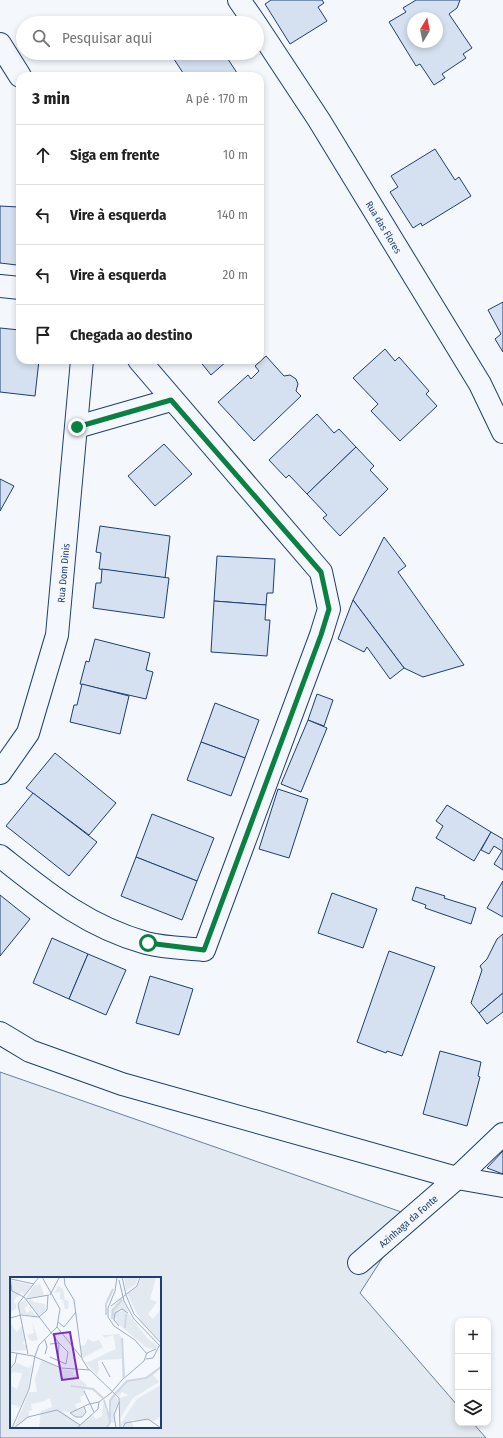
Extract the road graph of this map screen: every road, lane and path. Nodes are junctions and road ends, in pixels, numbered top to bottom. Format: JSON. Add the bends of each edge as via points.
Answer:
{"nodes":[{"id":1,"x":240,"y":0,"type":"edge"},
{"id":2,"x":250,"y":16,"type":"edge"},
{"id":3,"x":264,"y":37,"type":"edge"},
{"id":4,"x":0,"y":44,"type":"edge"},
{"id":5,"x":18,"y":72,"type":"edge"},
{"id":6,"x":0,"y":286,"type":"edge"},
{"id":7,"x":16,"y":288,"type":"edge"},
{"id":8,"x":82,"y":364,"type":"edge"},
{"id":9,"x":142,"y":364,"type":"edge"},
{"id":10,"x":171,"y":400,"type":"junction"},
{"id":11,"x":77,"y":427,"type":"junction"},
{"id":12,"x":503,"y":432,"type":"edge"},
{"id":13,"x":0,"y":773,"type":"edge"},
{"id":14,"x":0,"y":856,"type":"edge"},
{"id":15,"x":0,"y":1033,"type":"edge"},
{"id":16,"x":503,"y":1134,"type":"edge"},
{"id":17,"x":456,"y":1178,"type":"junction"},
{"id":18,"x":503,"y":1186,"type":"edge"},
{"id":19,"x":359,"y":1263,"type":"dead end"}],
"edges":[{"from":1,"to":2,"type":"street"},
{"from":3,"to":12,"type":"street","name":"Rua das Flores","via":[[319,120],[480,384]]},
{"from":4,"to":5,"type":"street"},
{"from":6,"to":7,"type":"street"},
{"from":8,"to":11,"type":"street","name":"Rua Dom Dinis"},
{"from":9,"to":10,"type":"street"},
{"from":10,"to":11,"type":"street"},
{"from":10,"to":14,"type":"street","via":[[321,572],[329,609],[204,950],[148,943],[101,927],[54,900]]},
{"from":11,"to":13,"type":"street","name":"Rua Dom Dinis","via":[[57,635],[28,733]]},
{"from":15,"to":17,"type":"street","via":[[30,1051],[122,1084]]},
{"from":16,"to":17,"type":"street","name":"Azinhaga da Fonte"},
{"from":17,"to":18,"type":"street"},
{"from":17,"to":19,"type":"street","name":"Azinhaga da Fonte"}]}
